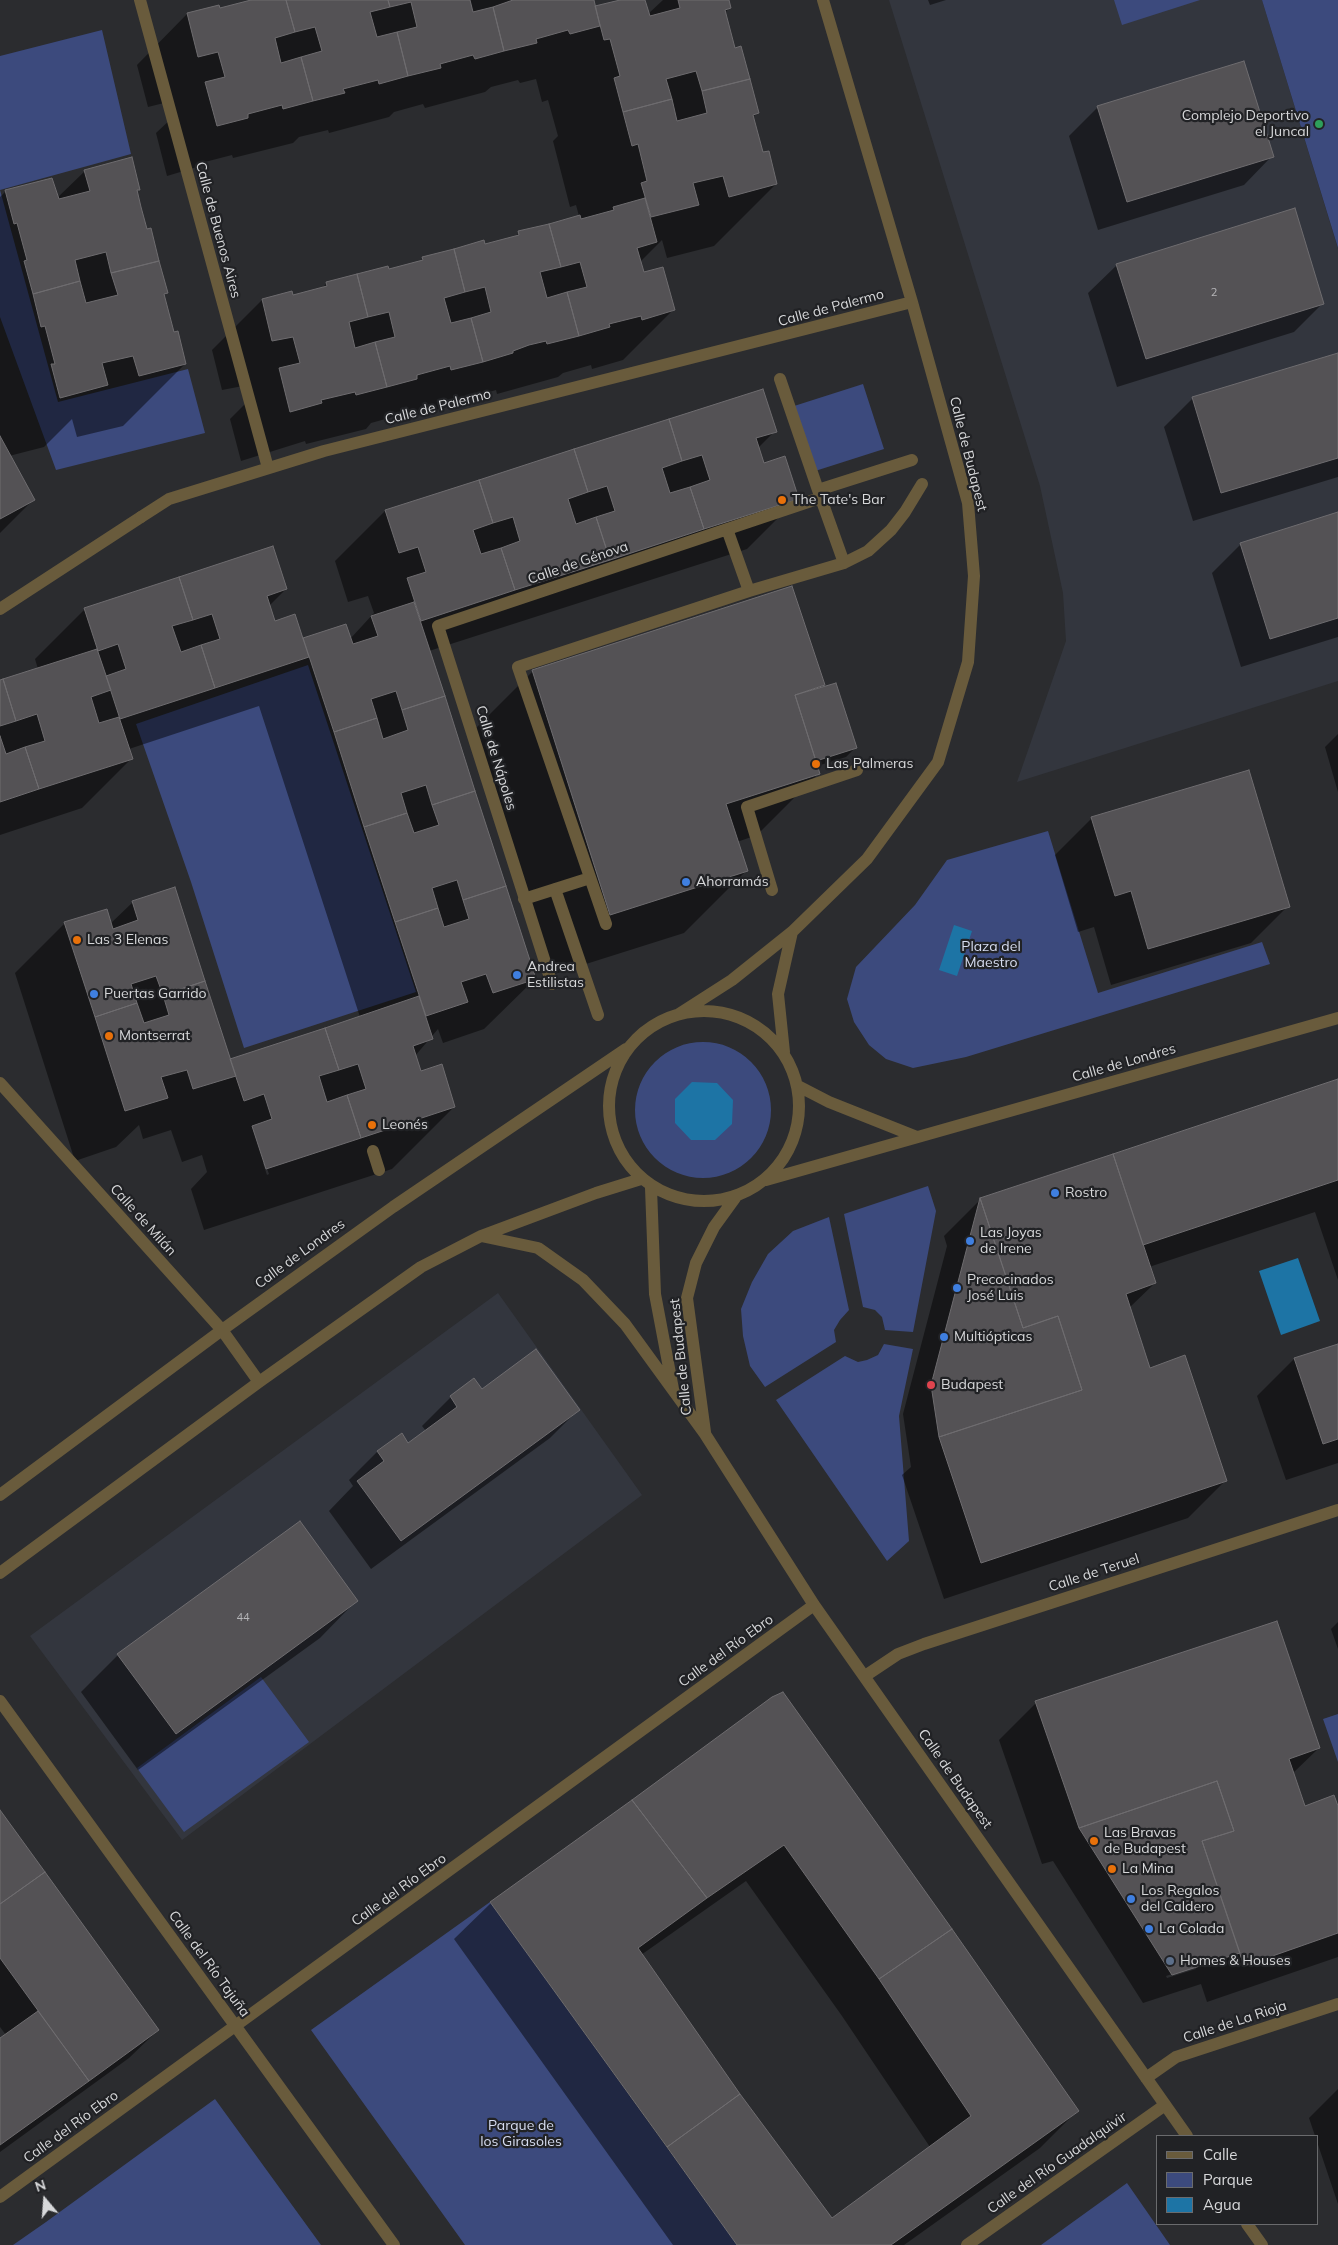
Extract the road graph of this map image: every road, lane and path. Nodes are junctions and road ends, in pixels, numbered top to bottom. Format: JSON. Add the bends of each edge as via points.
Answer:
{"nodes":[{"id":1,"x":140,"y":0,"type":"edge"},
{"id":2,"x":823,"y":0,"type":"edge"},
{"id":3,"x":912,"y":302,"type":"junction"},
{"id":4,"x":780,"y":379,"type":"dead end"},
{"id":5,"x":912,"y":460,"type":"dead end"},
{"id":6,"x":268,"y":468,"type":"junction"},
{"id":7,"x":922,"y":484,"type":"dead end"},
{"id":8,"x":819,"y":494,"type":"junction"},
{"id":9,"x":727,"y":529,"type":"junction"},
{"id":10,"x":844,"y":563,"type":"junction"},
{"id":11,"x":749,"y":591,"type":"junction"},
{"id":12,"x":0,"y":609,"type":"edge"},
{"id":13,"x":438,"y":626,"type":"joint"},
{"id":14,"x":857,"y":770,"type":"dead end"},
{"id":15,"x":590,"y":878,"type":"junction"},
{"id":16,"x":555,"y":889,"type":"junction"},
{"id":17,"x":772,"y":890,"type":"dead end"},
{"id":18,"x":524,"y":899,"type":"junction"},
{"id":19,"x":606,"y":924,"type":"dead end"},
{"id":20,"x":792,"y":932,"type":"junction"},
{"id":21,"x":552,"y":984,"type":"dead end"},
{"id":22,"x":679,"y":1014,"type":"junction"},
{"id":23,"x":598,"y":1015,"type":"dead end"},
{"id":24,"x":1338,"y":1018,"type":"edge"},
{"id":25,"x":626,"y":1049,"type":"junction"},
{"id":26,"x":784,"y":1052,"type":"junction"},
{"id":27,"x":0,"y":1083,"type":"edge"},
{"id":28,"x":798,"y":1086,"type":"junction"},
{"id":29,"x":917,"y":1137,"type":"junction"},
{"id":30,"x":373,"y":1151,"type":"dead end"},
{"id":31,"x":379,"y":1170,"type":"dead end"},
{"id":32,"x":641,"y":1180,"type":"junction"},
{"id":33,"x":766,"y":1180,"type":"junction"},
{"id":34,"x":651,"y":1188,"type":"junction"},
{"id":35,"x":735,"y":1198,"type":"junction"},
{"id":36,"x":481,"y":1236,"type":"junction"},
{"id":37,"x":222,"y":1330,"type":"junction"},
{"id":38,"x":259,"y":1382,"type":"junction"},
{"id":39,"x":674,"y":1392,"type":"junction"},
{"id":40,"x":705,"y":1434,"type":"junction"},
{"id":41,"x":0,"y":1494,"type":"edge"},
{"id":42,"x":1338,"y":1510,"type":"edge"},
{"id":43,"x":0,"y":1573,"type":"edge"},
{"id":44,"x":814,"y":1605,"type":"junction"},
{"id":45,"x":865,"y":1676,"type":"junction"},
{"id":46,"x":0,"y":1701,"type":"edge"},
{"id":47,"x":1338,"y":2004,"type":"edge"},
{"id":48,"x":236,"y":2027,"type":"junction"},
{"id":49,"x":1146,"y":2078,"type":"junction"},
{"id":50,"x":1165,"y":2105,"type":"junction"},
{"id":51,"x":1186,"y":2135,"type":"edge"},
{"id":52,"x":0,"y":2197,"type":"edge"},
{"id":53,"x":1248,"y":2225,"type":"edge"},
{"id":54,"x":394,"y":2245,"type":"edge"},
{"id":55,"x":967,"y":2245,"type":"edge"},
{"id":56,"x":1262,"y":2245,"type":"edge"}],
"edges":[{"from":1,"to":6,"type":"street","name":"Calle de Buenos Aires"},
{"from":2,"to":3,"type":"street","name":"Calle de Budapest"},
{"from":3,"to":6,"type":"street","name":"Calle de Palermo"},
{"from":3,"to":20,"type":"street","name":"Calle de Budapest","via":[[968,503],[974,576],[968,662],[938,762],[867,859]]},
{"from":4,"to":8,"type":"street"},
{"from":5,"to":8,"type":"street","name":"Calle de Génova"},
{"from":6,"to":12,"type":"street","name":"Calle de Palermo","via":[[169,499]]},
{"from":7,"to":10,"type":"street","via":[[891,530],[868,551]]},
{"from":8,"to":9,"type":"street","name":"Calle de Génova"},
{"from":8,"to":10,"type":"street"},
{"from":9,"to":11,"type":"street"},
{"from":9,"to":13,"type":"street","name":"Calle de Génova"},
{"from":10,"to":11,"type":"street"},
{"from":11,"to":15,"type":"street","via":[[518,667]]},
{"from":13,"to":18,"type":"street","name":"Calle de Nápoles"},
{"from":14,"to":17,"type":"street","via":[[746,808]]},
{"from":15,"to":16,"type":"street"},
{"from":15,"to":19,"type":"street"},
{"from":16,"to":18,"type":"street"},
{"from":16,"to":23,"type":"street"},
{"from":18,"to":21,"type":"street","name":"Calle de Nápoles"},
{"from":20,"to":22,"type":"street","name":"Calle de Budapest","via":[[732,980]]},
{"from":20,"to":26,"type":"street","via":[[778,994]]},
{"from":22,"to":25,"type":"street","via":[[650,1026]]},
{"from":22,"to":26,"type":"street","via":[[713,1011],[744,1019],[766,1032]]},
{"from":24,"to":29,"type":"street","name":"Calle de Londres"},
{"from":25,"to":32,"type":"street","via":[[610,1082],[608,1112],[615,1144]]},
{"from":25,"to":37,"type":"street","name":"Calle de Londres","via":[[393,1206]]},
{"from":26,"to":28,"type":"street"},
{"from":27,"to":37,"type":"street","name":"Calle de Milán"},
{"from":28,"to":29,"type":"street"},
{"from":28,"to":33,"type":"street","via":[[800,1117],[791,1149]]},
{"from":29,"to":33,"type":"street","name":"Calle de Londres"},
{"from":30,"to":31,"type":"street"},
{"from":32,"to":34,"type":"street"},
{"from":32,"to":36,"type":"street","via":[[596,1192]]},
{"from":33,"to":35,"type":"street"},
{"from":34,"to":35,"type":"street","via":[[668,1196],[698,1202]]},
{"from":34,"to":39,"type":"street","name":"Calle de Budapest","via":[[655,1294]]},
{"from":35,"to":40,"type":"street","name":"Calle de Budapest","via":[[714,1226],[696,1263],[687,1298]]},
{"from":36,"to":38,"type":"street","via":[[421,1267]]},
{"from":36,"to":39,"type":"street","name":"Calle de Budapest","via":[[538,1248],[583,1280],[624,1324]]},
{"from":37,"to":38,"type":"street","name":"Calle de Milán"},
{"from":37,"to":41,"type":"street","name":"Calle de Londres"},
{"from":38,"to":43,"type":"street"},
{"from":39,"to":40,"type":"street","name":"Calle de Budapest"},
{"from":40,"to":44,"type":"street","name":"Calle de Budapest"},
{"from":42,"to":45,"type":"street","name":"Calle de Teruel","via":[[924,1644],[898,1654]]},
{"from":44,"to":45,"type":"street","name":"Calle de Budapest"},
{"from":44,"to":48,"type":"street","name":"Calle del Río Ebro"},
{"from":45,"to":49,"type":"street","name":"Calle de Budapest"},
{"from":46,"to":48,"type":"street","name":"Calle del Río Tajuña"},
{"from":47,"to":49,"type":"street","name":"Calle de La Rioja","via":[[1176,2057]]},
{"from":48,"to":52,"type":"street","name":"Calle del Río Ebro"},
{"from":48,"to":54,"type":"street","name":"Calle del Río Tajuña"},
{"from":49,"to":50,"type":"street","name":"Calle de Budapest"},
{"from":50,"to":51,"type":"street","name":"Calle de Budapest"},
{"from":50,"to":55,"type":"street","name":"Calle del Río Guadalquivir"},
{"from":53,"to":56,"type":"street"}]}
